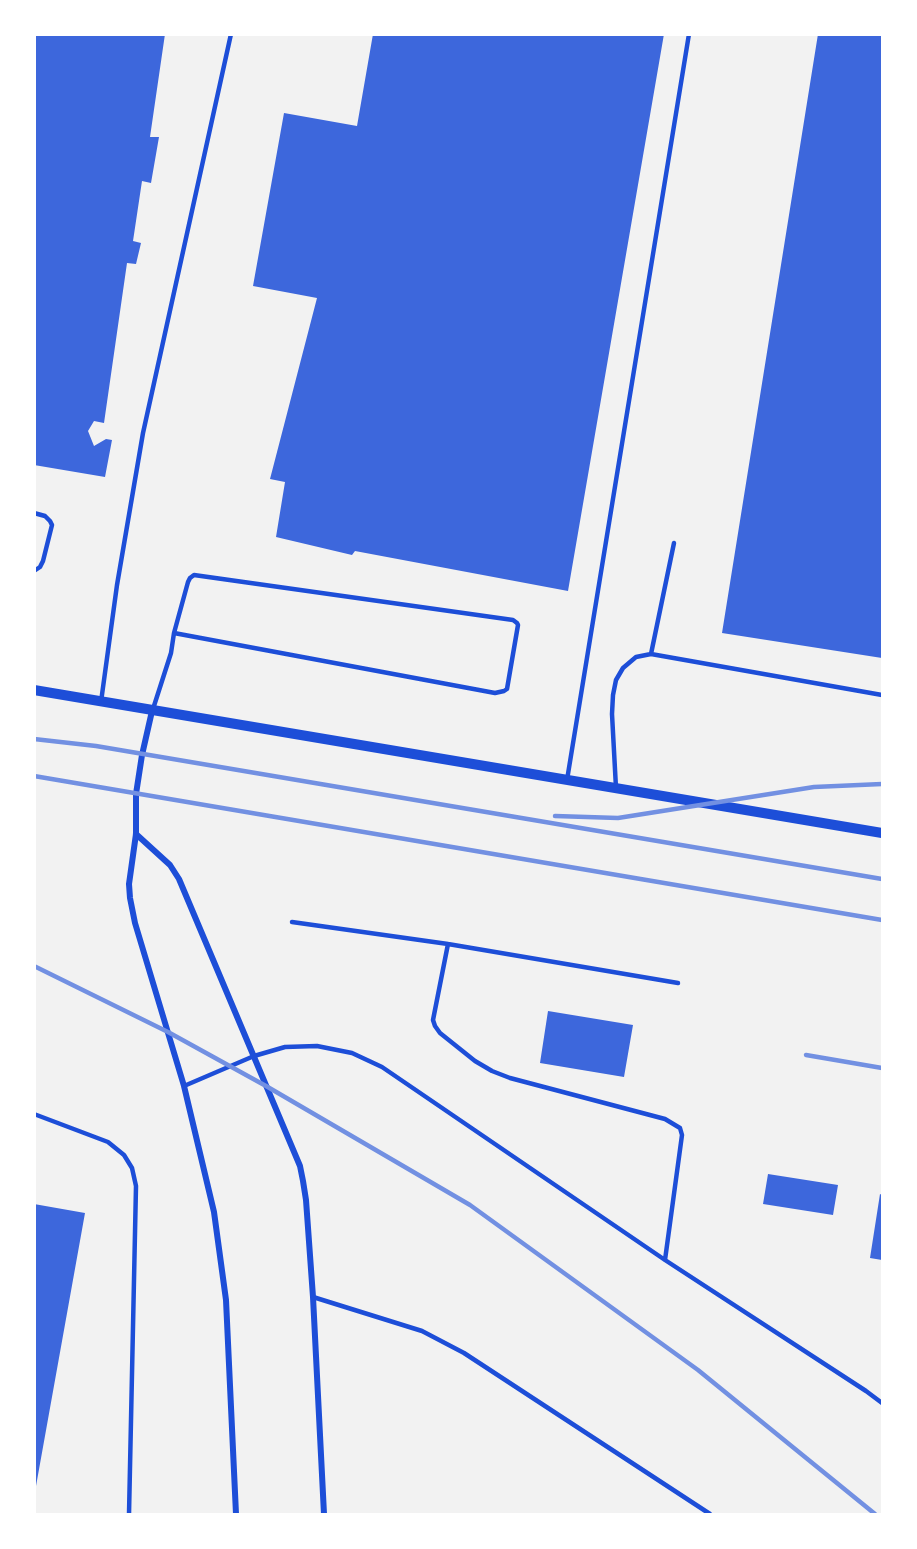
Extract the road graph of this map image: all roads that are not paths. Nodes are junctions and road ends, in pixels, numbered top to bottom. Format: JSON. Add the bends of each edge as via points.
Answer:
{"nodes":[{"id":1,"x":231,"y":34,"type":"edge"},
{"id":2,"x":688,"y":34,"type":"edge"},
{"id":3,"x":34,"y":513,"type":"edge"},
{"id":4,"x":674,"y":543,"type":"dead end"},
{"id":5,"x":34,"y":571,"type":"edge"},
{"id":6,"x":174,"y":633,"type":"junction"},
{"id":7,"x":651,"y":654,"type":"junction"},
{"id":8,"x":34,"y":690,"type":"edge"},
{"id":9,"x":882,"y":695,"type":"edge"},
{"id":10,"x":101,"y":702,"type":"junction"},
{"id":11,"x":152,"y":711,"type":"junction"},
{"id":12,"x":567,"y":780,"type":"junction"},
{"id":13,"x":616,"y":788,"type":"junction"},
{"id":14,"x":882,"y":833,"type":"edge"},
{"id":15,"x":136,"y":834,"type":"junction"},
{"id":16,"x":292,"y":922,"type":"dead end"},
{"id":17,"x":448,"y":944,"type":"junction"},
{"id":18,"x":678,"y":983,"type":"dead end"},
{"id":19,"x":254,"y":1056,"type":"junction"},
{"id":20,"x":184,"y":1086,"type":"junction"},
{"id":21,"x":34,"y":1114,"type":"edge"},
{"id":22,"x":665,"y":1260,"type":"junction"},
{"id":23,"x":313,"y":1297,"type":"junction"},
{"id":24,"x":882,"y":1403,"type":"edge"},
{"id":25,"x":129,"y":1515,"type":"edge"},
{"id":26,"x":236,"y":1515,"type":"edge"},
{"id":27,"x":324,"y":1515,"type":"edge"},
{"id":28,"x":710,"y":1515,"type":"edge"}],
"edges":[{"from":1,"to":10,"type":"lane","via":[[143,433]]},
{"from":2,"to":12,"type":"lane"},
{"from":3,"to":5,"type":"lane","via":[[45,516],[51,525],[43,561]]},
{"from":4,"to":7,"type":"lane"},
{"from":6,"to":6,"type":"lane","via":[[188,582],[197,574],[513,620],[518,625],[507,689],[495,693]]},
{"from":6,"to":11,"type":"lane"},
{"from":7,"to":9,"type":"lane"},
{"from":7,"to":13,"type":"lane","via":[[636,657],[616,680],[612,714]]},
{"from":8,"to":10,"type":"street"},
{"from":10,"to":11,"type":"street"},
{"from":11,"to":12,"type":"street"},
{"from":11,"to":15,"type":"street","via":[[136,794]]},
{"from":12,"to":13,"type":"street"},
{"from":13,"to":14,"type":"street"},
{"from":15,"to":19,"type":"street","via":[[179,879]]},
{"from":15,"to":20,"type":"street","via":[[129,884],[132,912]]},
{"from":16,"to":17,"type":"lane"},
{"from":17,"to":18,"type":"lane"},
{"from":17,"to":22,"type":"lane","via":[[433,1020],[440,1033],[475,1061],[510,1078],[665,1119],[680,1128]]},
{"from":19,"to":20,"type":"lane"},
{"from":19,"to":22,"type":"lane","via":[[285,1047],[317,1046],[352,1053],[382,1067]]},
{"from":19,"to":23,"type":"street","via":[[302,1173]]},
{"from":20,"to":26,"type":"street","via":[[214,1212],[226,1300]]},
{"from":21,"to":25,"type":"lane","via":[[108,1142],[132,1168],[136,1186]]},
{"from":22,"to":24,"type":"lane"},
{"from":23,"to":27,"type":"street"},
{"from":23,"to":28,"type":"lane","via":[[422,1331],[464,1353]]}]}
